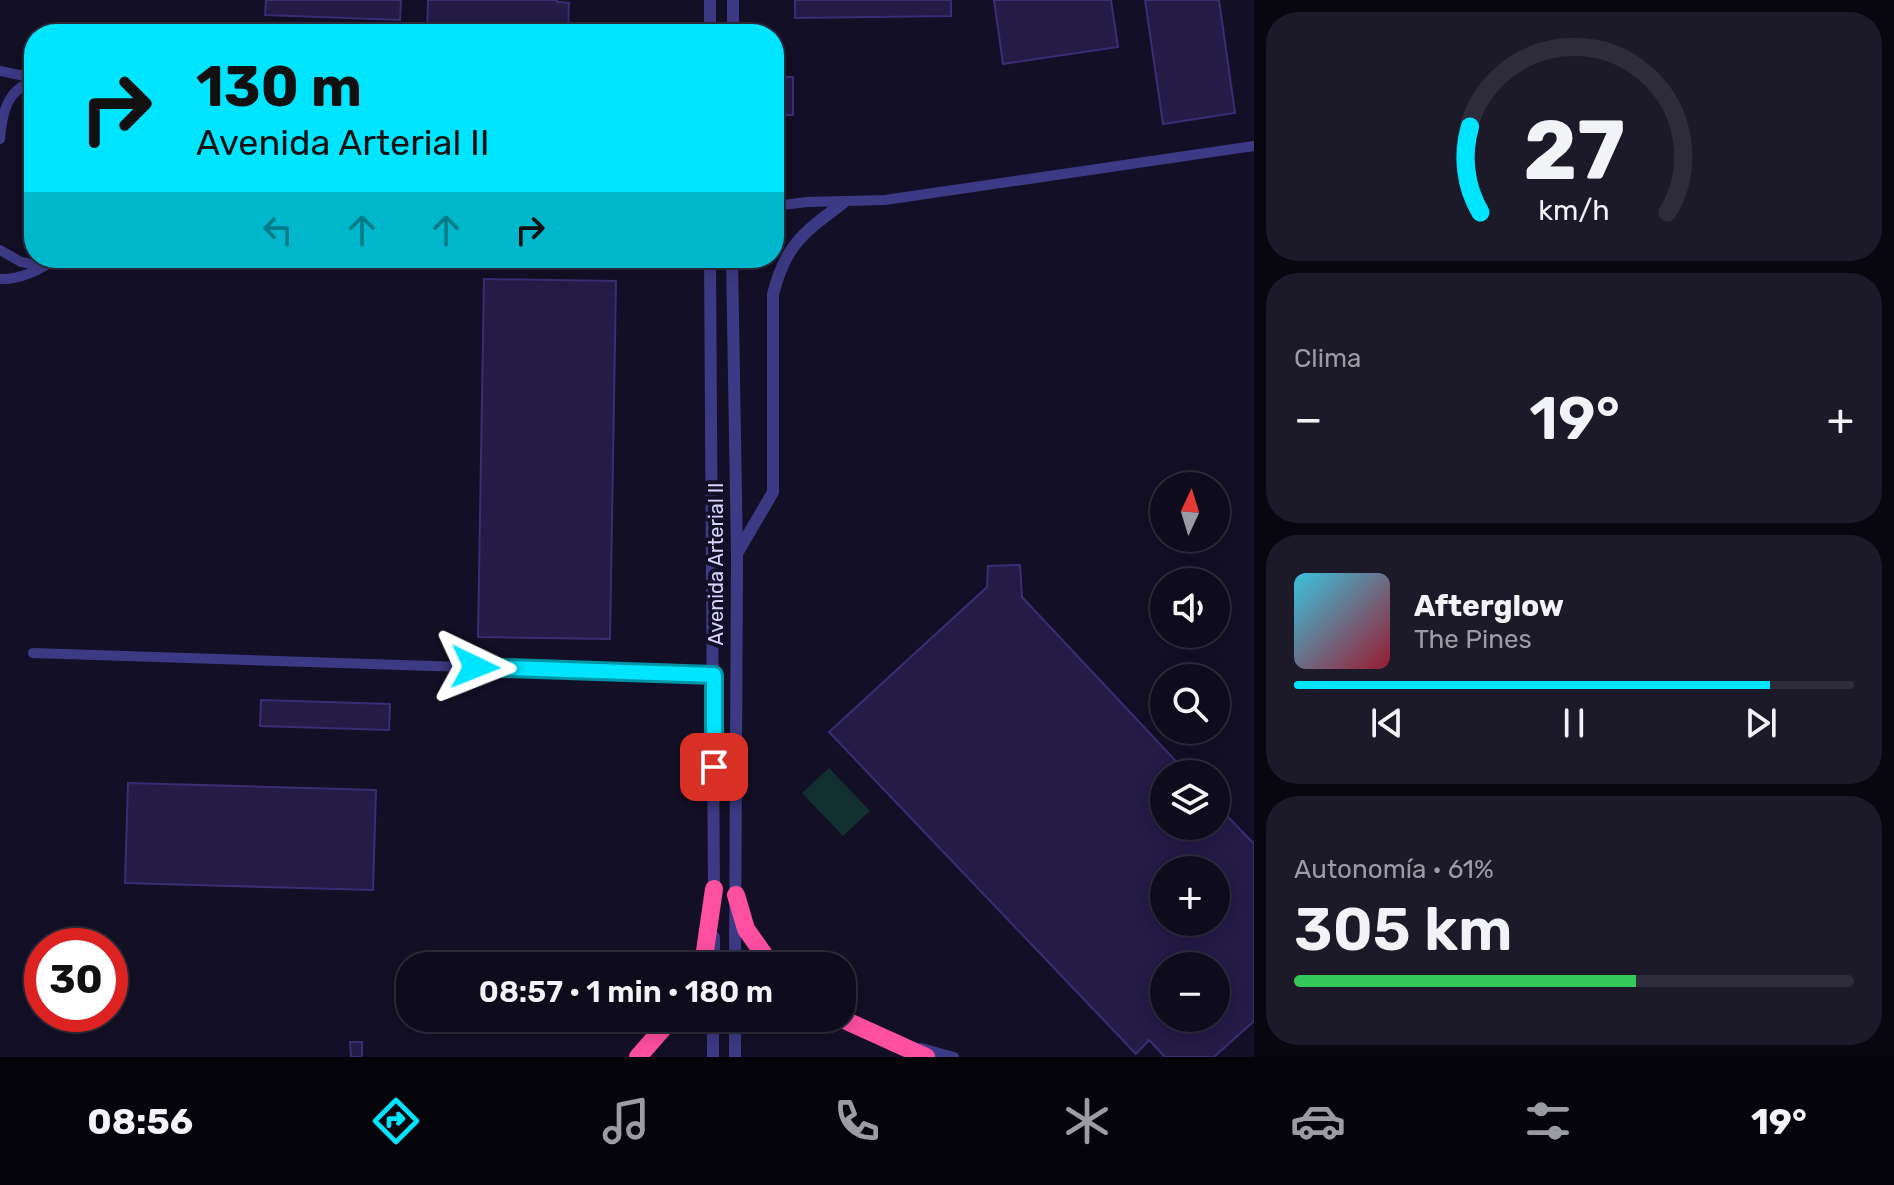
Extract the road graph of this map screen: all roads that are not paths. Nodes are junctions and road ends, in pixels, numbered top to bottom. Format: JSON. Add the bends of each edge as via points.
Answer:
{"nodes":[{"id":1,"x":710,"y":0,"type":"edge"},
{"id":2,"x":733,"y":0,"type":"edge"},
{"id":3,"x":710,"y":24,"type":"edge"},
{"id":4,"x":733,"y":24,"type":"edge"},
{"id":5,"x":0,"y":71,"type":"edge"},
{"id":6,"x":24,"y":77,"type":"edge"},
{"id":7,"x":24,"y":84,"type":"edge"},
{"id":8,"x":1,"y":118,"type":"edge"},
{"id":9,"x":0,"y":139,"type":"edge"},
{"id":10,"x":1254,"y":146,"type":"edge"},
{"id":11,"x":843,"y":203,"type":"junction"},
{"id":12,"x":784,"y":205,"type":"edge"},
{"id":13,"x":0,"y":250,"type":"edge"},
{"id":14,"x":784,"y":261,"type":"edge"},
{"id":15,"x":24,"y":263,"type":"edge"},
{"id":16,"x":42,"y":268,"type":"edge"},
{"id":17,"x":710,"y":268,"type":"edge"},
{"id":18,"x":732,"y":268,"type":"edge"},
{"id":19,"x":780,"y":268,"type":"edge"},
{"id":20,"x":0,"y":279,"type":"edge"},
{"id":21,"x":737,"y":555,"type":"junction"},
{"id":22,"x":33,"y":653,"type":"dead end"},
{"id":23,"x":714,"y":675,"type":"junction"},
{"id":24,"x":714,"y":889,"type":"junction"},
{"id":25,"x":736,"y":895,"type":"junction"},
{"id":26,"x":705,"y":952,"type":"edge"},
{"id":27,"x":714,"y":952,"type":"edge"},
{"id":28,"x":735,"y":952,"type":"edge"},
{"id":29,"x":762,"y":952,"type":"edge"},
{"id":30,"x":856,"y":1026,"type":"edge"},
{"id":31,"x":660,"y":1032,"type":"edge"},
{"id":32,"x":713,"y":1032,"type":"edge"},
{"id":33,"x":735,"y":1032,"type":"edge"},
{"id":34,"x":880,"y":1037,"type":"junction"},
{"id":35,"x":638,"y":1057,"type":"edge"},
{"id":36,"x":713,"y":1057,"type":"edge"},
{"id":37,"x":735,"y":1057,"type":"edge"},
{"id":38,"x":926,"y":1057,"type":"edge"},
{"id":39,"x":954,"y":1057,"type":"edge"}],
"edges":[{"from":1,"to":3,"type":"street"},
{"from":2,"to":4,"type":"street"},
{"from":5,"to":6,"type":"street"},
{"from":7,"to":8,"type":"street","via":[[10,97]]},
{"from":8,"to":9,"type":"street"},
{"from":10,"to":11,"type":"street"},
{"from":11,"to":12,"type":"street"},
{"from":11,"to":14,"type":"street","via":[[793,244]]},
{"from":13,"to":15,"type":"street"},
{"from":16,"to":20,"type":"street"},
{"from":17,"to":23,"type":"street","name":"Avenida Arterial II"},
{"from":18,"to":21,"type":"street","name":"Avenida Arterial II"},
{"from":19,"to":21,"type":"street","via":[[773,294],[773,492]]},
{"from":21,"to":25,"type":"street","name":"Avenida Arterial II"},
{"from":22,"to":23,"type":"street"},
{"from":23,"to":24,"type":"street","name":"Avenida Arterial II"},
{"from":24,"to":26,"type":"highway"},
{"from":24,"to":27,"type":"street","name":"Avenida Arterial II"},
{"from":25,"to":28,"type":"street","name":"Avenida Arterial II"},
{"from":25,"to":29,"type":"highway","via":[[746,929]]},
{"from":30,"to":34,"type":"highway"},
{"from":31,"to":35,"type":"highway"},
{"from":32,"to":36,"type":"street"},
{"from":33,"to":37,"type":"street"},
{"from":34,"to":38,"type":"highway"},
{"from":34,"to":39,"type":"street"}]}
